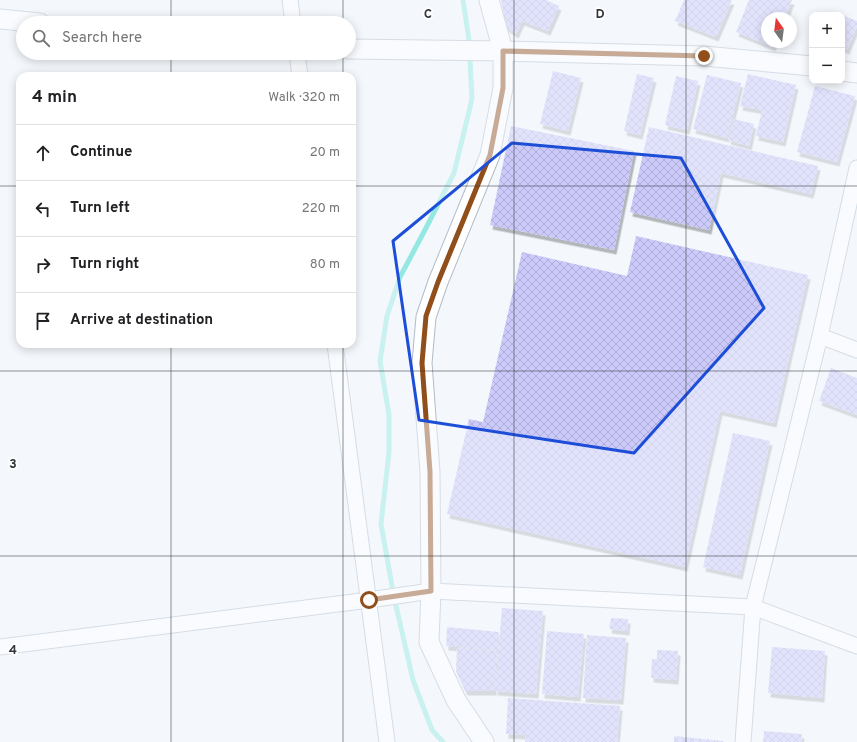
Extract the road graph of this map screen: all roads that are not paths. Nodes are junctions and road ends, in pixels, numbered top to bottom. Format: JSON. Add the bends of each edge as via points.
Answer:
{"nodes":[{"id":1,"x":290,"y":0,"type":"edge"},
{"id":2,"x":489,"y":0,"type":"edge"},
{"id":3,"x":292,"y":16,"type":"edge"},
{"id":4,"x":0,"y":19,"type":"edge"},
{"id":5,"x":16,"y":21,"type":"edge"},
{"id":6,"x":356,"y":49,"type":"edge"},
{"id":7,"x":503,"y":51,"type":"junction"},
{"id":8,"x":298,"y":60,"type":"edge"},
{"id":9,"x":809,"y":66,"type":"edge"},
{"id":10,"x":845,"y":71,"type":"edge"},
{"id":11,"x":299,"y":72,"type":"edge"},
{"id":12,"x":857,"y":73,"type":"edge"},
{"id":13,"x":857,"y":168,"type":"edge"},
{"id":14,"x":820,"y":336,"type":"junction"},
{"id":15,"x":336,"y":348,"type":"edge"},
{"id":16,"x":857,"y":350,"type":"edge"},
{"id":17,"x":431,"y":591,"type":"junction"},
{"id":18,"x":369,"y":600,"type":"junction"},
{"id":19,"x":753,"y":607,"type":"junction"},
{"id":20,"x":857,"y":646,"type":"edge"},
{"id":21,"x":0,"y":647,"type":"edge"},
{"id":22,"x":387,"y":742,"type":"edge"},
{"id":23,"x":484,"y":742,"type":"edge"},
{"id":24,"x":743,"y":742,"type":"edge"}],
"edges":[{"from":1,"to":3,"type":"street"},
{"from":2,"to":7,"type":"street"},
{"from":4,"to":5,"type":"street"},
{"from":6,"to":7,"type":"street"},
{"from":7,"to":9,"type":"street","via":[[704,56]]},
{"from":7,"to":17,"type":"street","via":[[503,88],[490,155],[426,316],[422,363],[430,472]]},
{"from":8,"to":11,"type":"street"},
{"from":10,"to":12,"type":"street"},
{"from":13,"to":14,"type":"street"},
{"from":14,"to":16,"type":"street"},
{"from":14,"to":19,"type":"street"},
{"from":15,"to":18,"type":"street"},
{"from":17,"to":18,"type":"street"},
{"from":17,"to":19,"type":"street"},
{"from":17,"to":23,"type":"street","via":[[429,642],[456,700]]},
{"from":18,"to":21,"type":"street"},
{"from":18,"to":22,"type":"street"},
{"from":19,"to":20,"type":"street"},
{"from":19,"to":24,"type":"street"}]}
